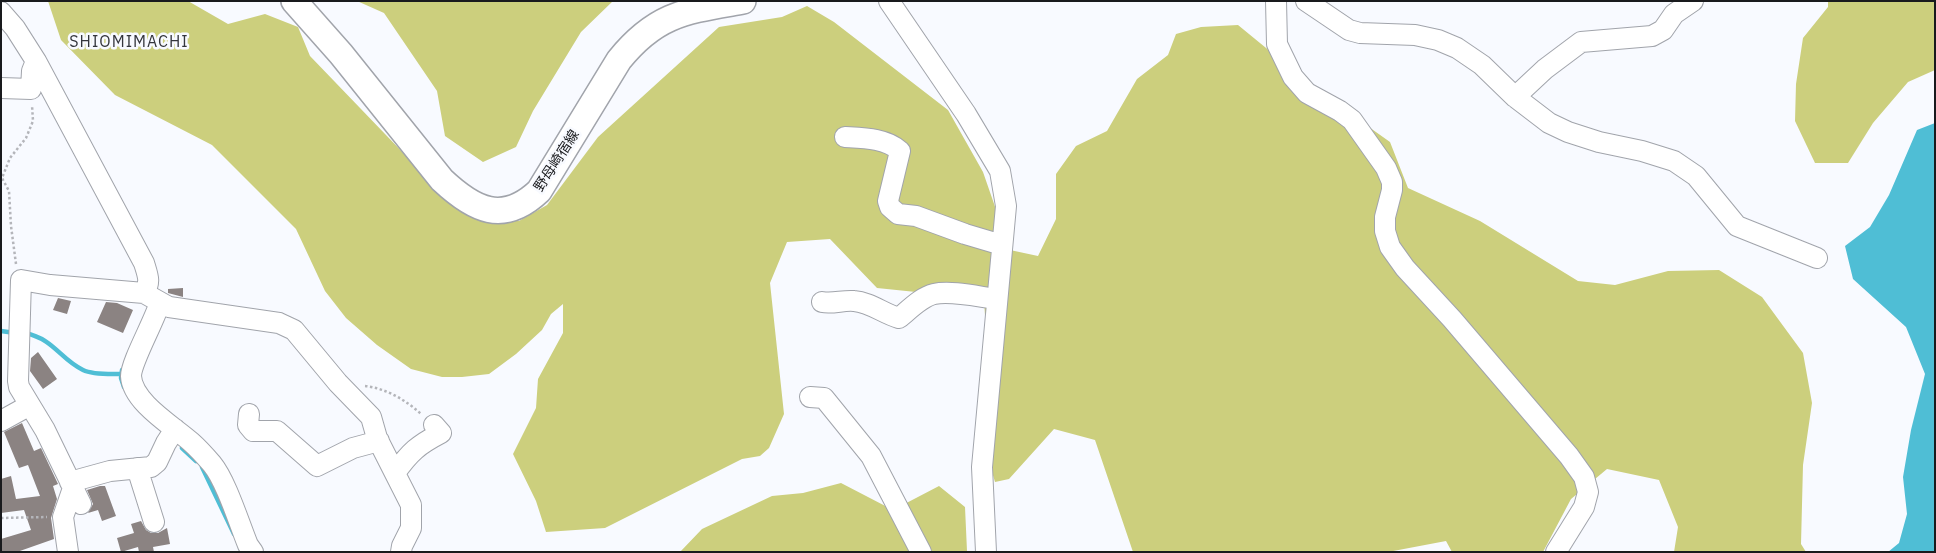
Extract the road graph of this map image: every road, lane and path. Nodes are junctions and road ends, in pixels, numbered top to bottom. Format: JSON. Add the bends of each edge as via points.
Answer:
{"nodes":[{"id":1,"x":294,"y":1,"type":"edge"},
{"id":2,"x":743,"y":1,"type":"edge"},
{"id":3,"x":889,"y":1,"type":"edge"},
{"id":4,"x":1276,"y":1,"type":"edge"},
{"id":5,"x":1306,"y":1,"type":"edge"},
{"id":6,"x":1693,"y":1,"type":"edge"},
{"id":7,"x":1,"y":12,"type":"edge"},
{"id":8,"x":36,"y":61,"type":"junction"},
{"id":9,"x":1,"y":88,"type":"edge"},
{"id":10,"x":31,"y":89,"type":"junction"},
{"id":11,"x":1515,"y":97,"type":"junction"},
{"id":12,"x":845,"y":137,"type":"dead end"},
{"id":13,"x":2,"y":178,"type":"edge"},
{"id":14,"x":1002,"y":245,"type":"junction"},
{"id":15,"x":1817,"y":258,"type":"dead end"},
{"id":16,"x":21,"y":280,"type":"junction"},
{"id":17,"x":152,"y":297,"type":"junction"},
{"id":18,"x":997,"y":300,"type":"junction"},
{"id":19,"x":822,"y":302,"type":"dead end"},
{"id":20,"x":338,"y":383,"type":"junction"},
{"id":21,"x":810,"y":397,"type":"dead end"},
{"id":22,"x":30,"y":405,"type":"junction"},
{"id":23,"x":249,"y":414,"type":"dead end"},
{"id":24,"x":1,"y":421,"type":"edge"},
{"id":25,"x":434,"y":425,"type":"joint"},
{"id":26,"x":171,"y":435,"type":"junction"},
{"id":27,"x":379,"y":441,"type":"junction"},
{"id":28,"x":137,"y":468,"type":"junction"},
{"id":29,"x":395,"y":473,"type":"junction"},
{"id":30,"x":75,"y":491,"type":"junction"},
{"id":31,"x":64,"y":517,"type":"junction"},
{"id":32,"x":1,"y":518,"type":"edge"},
{"id":33,"x":154,"y":522,"type":"dead end"},
{"id":34,"x":68,"y":552,"type":"edge"},
{"id":35,"x":252,"y":552,"type":"edge"},
{"id":36,"x":401,"y":552,"type":"edge"},
{"id":37,"x":921,"y":552,"type":"edge"},
{"id":38,"x":986,"y":552,"type":"edge"},
{"id":39,"x":1556,"y":552,"type":"edge"}],
"edges":[{"from":1,"to":2,"type":"main road","name":"野母崎宿線","via":[[442,180],[461,198],[484,209],[498,211],[528,202],[540,192],[632,43],[668,18],[690,10]]},
{"from":3,"to":14,"type":"street","via":[[966,114],[1000,171],[1006,206]]},
{"from":4,"to":39,"type":"street","via":[[1277,44],[1293,77],[1307,93],[1352,120],[1386,168],[1392,182],[1385,217],[1390,247],[1584,477],[1588,492],[1584,507]]},
{"from":5,"to":11,"type":"street","via":[[1354,32],[1414,35],[1457,48],[1482,65]]},
{"from":6,"to":11,"type":"street","via":[[1674,14],[1663,30],[1652,36],[1581,42]]},
{"from":7,"to":8,"type":"street"},
{"from":8,"to":10,"type":"street"},
{"from":8,"to":17,"type":"street","via":[[144,264]]},
{"from":9,"to":10,"type":"street"},
{"from":10,"to":13,"type":"path","via":[[33,121],[26,138],[10,158]]},
{"from":11,"to":15,"type":"street","via":[[1549,123],[1568,132],[1674,161],[1696,176],[1737,226]]},
{"from":12,"to":14,"type":"street","via":[[882,142],[900,151],[888,201],[898,214],[916,216]]},
{"from":13,"to":16,"type":"path","via":[[9,191],[11,226]]},
{"from":14,"to":18,"type":"street"},
{"from":16,"to":17,"type":"street"},
{"from":16,"to":22,"type":"street","via":[[18,381]]},
{"from":17,"to":20,"type":"street","via":[[169,306],[279,323],[294,330]]},
{"from":17,"to":26,"type":"street","via":[[156,314],[132,367],[131,377],[136,392]]},
{"from":18,"to":19,"type":"street","via":[[934,294],[899,318],[854,301]]},
{"from":18,"to":38,"type":"street","via":[[982,467]]},
{"from":20,"to":25,"type":"path","via":[[379,388],[414,407]]},
{"from":20,"to":27,"type":"street","via":[[371,418]]},
{"from":21,"to":37,"type":"street","via":[[824,398],[870,456]]},
{"from":22,"to":24,"type":"street"},
{"from":22,"to":30,"type":"street"},
{"from":23,"to":27,"type":"street","via":[[248,426],[253,431],[277,431],[318,466],[353,448]]},
{"from":25,"to":29,"type":"street","via":[[440,433],[411,452]]},
{"from":26,"to":28,"type":"street","via":[[158,462],[150,467]]},
{"from":26,"to":35,"type":"street","via":[[192,443],[213,466]]},
{"from":27,"to":29,"type":"street"},
{"from":28,"to":30,"type":"street","via":[[110,471]]},
{"from":28,"to":33,"type":"street"},
{"from":29,"to":36,"type":"street","via":[[412,505],[411,528]]},
{"from":30,"to":31,"type":"street"},
{"from":31,"to":32,"type":"path"},
{"from":31,"to":34,"type":"street"}]}
